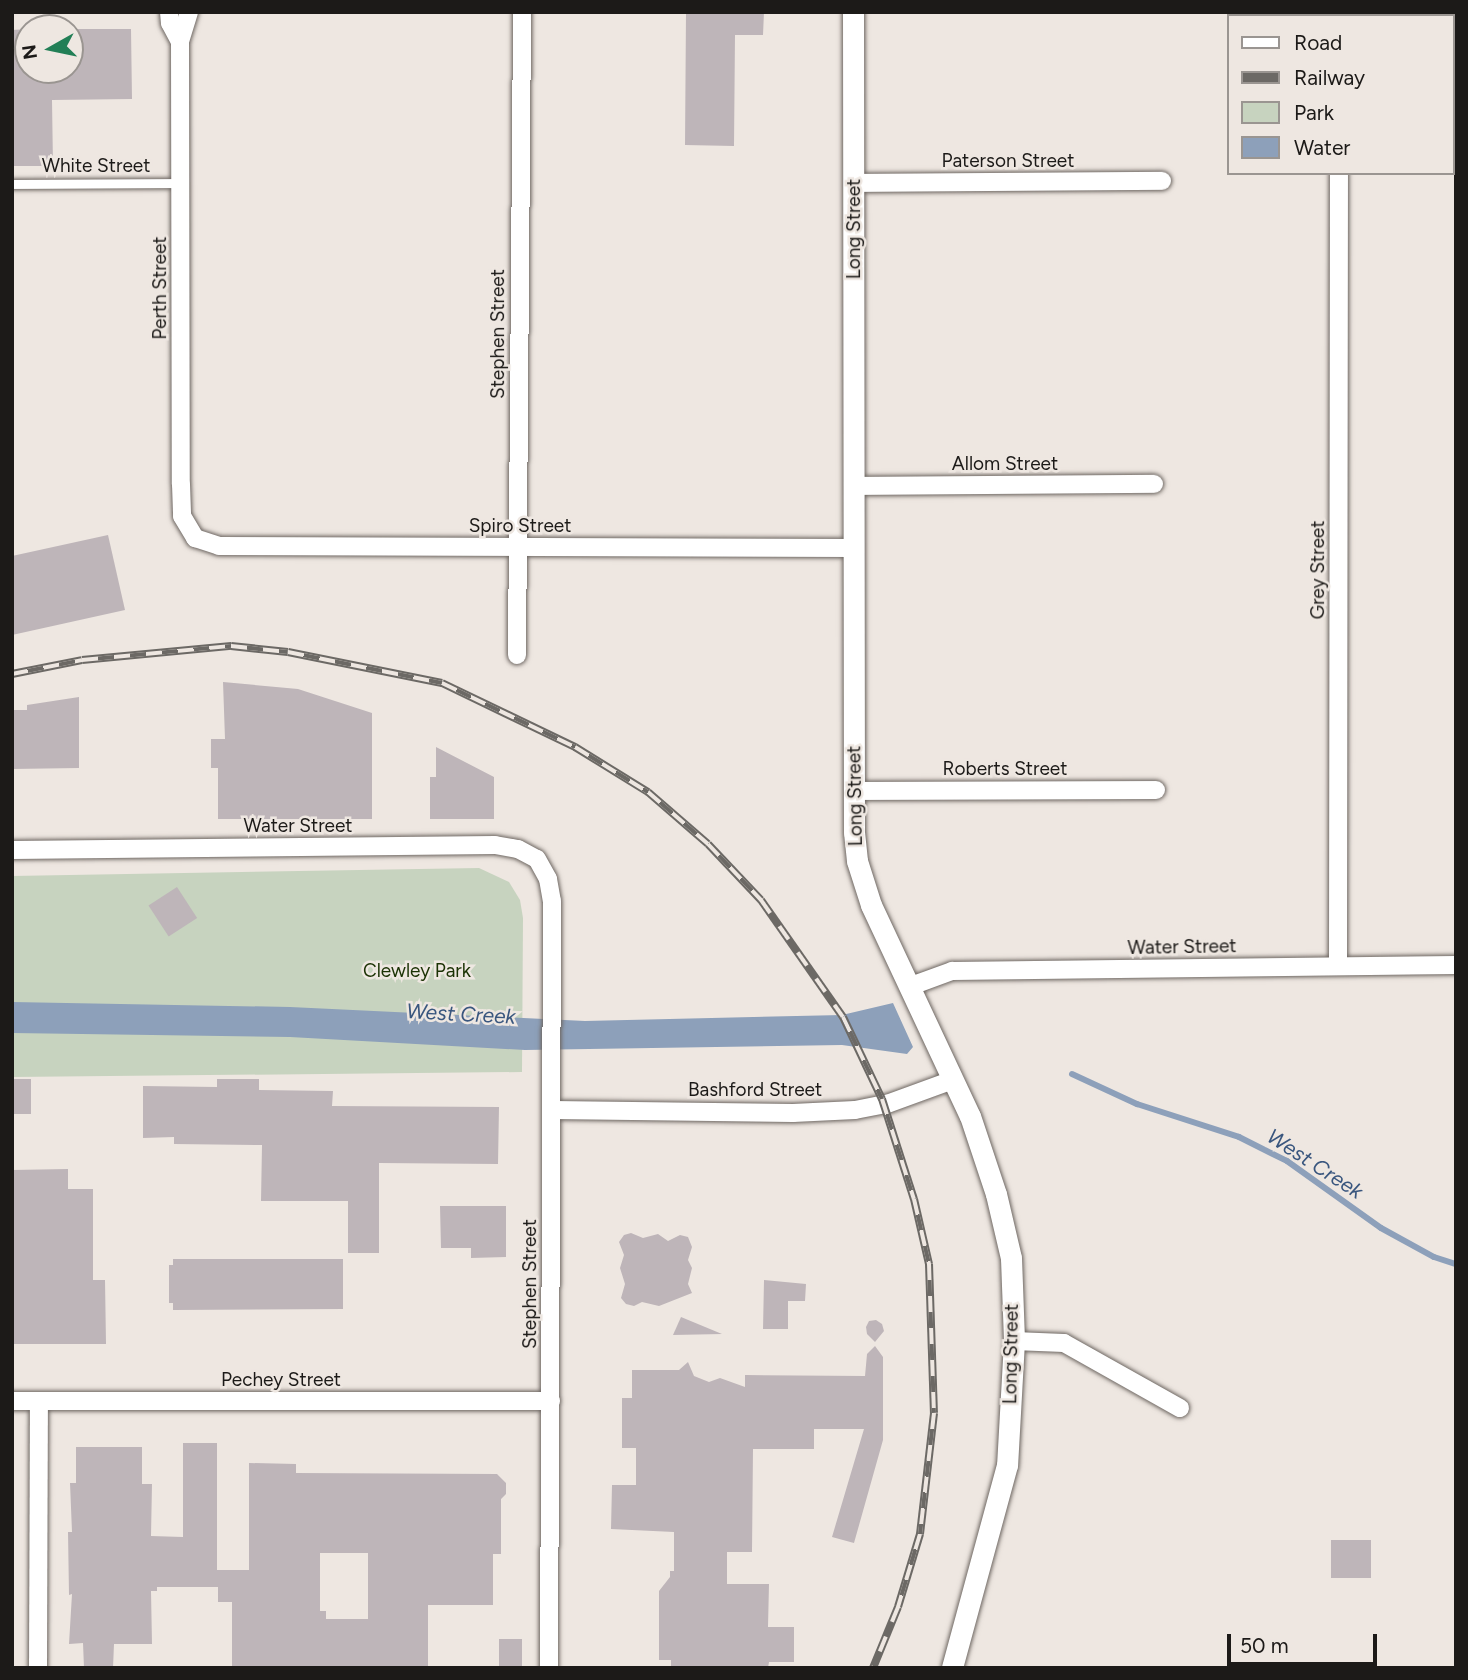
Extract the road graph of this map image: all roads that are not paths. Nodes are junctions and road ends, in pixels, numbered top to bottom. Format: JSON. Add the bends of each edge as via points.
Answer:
{"nodes":[{"id":1,"x":169,"y":12,"type":"edge"},
{"id":2,"x":190,"y":12,"type":"edge"},
{"id":3,"x":522,"y":12,"type":"edge"},
{"id":4,"x":853,"y":12,"type":"edge"},
{"id":5,"x":180,"y":42,"type":"junction"},
{"id":6,"x":1339,"y":175,"type":"edge"},
{"id":7,"x":1162,"y":181,"type":"dead end"},
{"id":8,"x":181,"y":183,"type":"junction"},
{"id":9,"x":854,"y":183,"type":"junction"},
{"id":10,"x":12,"y":184,"type":"edge"},
{"id":11,"x":1154,"y":484,"type":"dead end"},
{"id":12,"x":856,"y":486,"type":"junction"},
{"id":13,"x":189,"y":532,"type":"joint"},
{"id":14,"x":518,"y":547,"type":"junction"},
{"id":15,"x":855,"y":548,"type":"junction"},
{"id":16,"x":517,"y":655,"type":"dead end"},
{"id":17,"x":1156,"y":790,"type":"dead end"},
{"id":18,"x":855,"y":791,"type":"junction"},
{"id":19,"x":12,"y":850,"type":"edge"},
{"id":20,"x":552,"y":901,"type":"joint"},
{"id":21,"x":1456,"y":965,"type":"edge"},
{"id":22,"x":1338,"y":966,"type":"junction"},
{"id":23,"x":911,"y":986,"type":"junction"},
{"id":24,"x":953,"y":1080,"type":"junction"},
{"id":25,"x":553,"y":1110,"type":"junction"},
{"id":26,"x":1014,"y":1341,"type":"junction"},
{"id":27,"x":12,"y":1401,"type":"edge"},
{"id":28,"x":39,"y":1401,"type":"junction"},
{"id":29,"x":551,"y":1401,"type":"junction"},
{"id":30,"x":1180,"y":1408,"type":"dead end"},
{"id":31,"x":38,"y":1668,"type":"edge"},
{"id":32,"x":549,"y":1668,"type":"edge"},
{"id":33,"x":952,"y":1668,"type":"edge"}],
"edges":[{"from":1,"to":5,"type":"street","name":"Perth Street"},
{"from":2,"to":5,"type":"street","name":"Perth Street"},
{"from":3,"to":14,"type":"street","name":"Stephen Street"},
{"from":4,"to":9,"type":"street","name":"Long Street"},
{"from":5,"to":8,"type":"street","name":"Perth Street"},
{"from":6,"to":22,"type":"street","name":"Grey Street"},
{"from":7,"to":9,"type":"street","name":"Paterson Street"},
{"from":8,"to":10,"type":"lane","name":"White Street"},
{"from":8,"to":13,"type":"street","name":"Perth Street","via":[[181,484],[182,516]]},
{"from":9,"to":12,"type":"street","name":"Long Street"},
{"from":11,"to":12,"type":"street","name":"Allom Street"},
{"from":12,"to":15,"type":"street","name":"Long Street"},
{"from":13,"to":14,"type":"street","name":"Spiro Street","via":[[202,543],[219,546]]},
{"from":14,"to":15,"type":"street","name":"Spiro Street"},
{"from":14,"to":16,"type":"street","name":"Stephen Street"},
{"from":15,"to":18,"type":"street","name":"Long Street"},
{"from":17,"to":18,"type":"street","name":"Roberts Street"},
{"from":18,"to":23,"type":"street","name":"Long Street","via":[[857,861],[871,905]]},
{"from":19,"to":20,"type":"street","name":"Water Street","via":[[495,845],[537,859],[548,879]]},
{"from":20,"to":25,"type":"street","name":"Stephen Street"},
{"from":21,"to":22,"type":"street","name":"Water Street"},
{"from":22,"to":23,"type":"street","name":"Water Street","via":[[952,971]]},
{"from":23,"to":24,"type":"street","name":"Long Street"},
{"from":24,"to":25,"type":"street","name":"Bashford Street","via":[[887,1104],[855,1110]]},
{"from":24,"to":26,"type":"street","name":"Long Street","via":[[996,1194],[1011,1258]]},
{"from":25,"to":29,"type":"street","name":"Stephen Street"},
{"from":26,"to":30,"type":"street","via":[[1064,1343]]},
{"from":26,"to":33,"type":"street","name":"Long Street","via":[[1007,1465]]},
{"from":27,"to":28,"type":"street","name":"Pechey Street"},
{"from":28,"to":29,"type":"street","name":"Pechey Street"},
{"from":28,"to":31,"type":"street"},
{"from":29,"to":32,"type":"street","name":"Stephen Street"}]}
